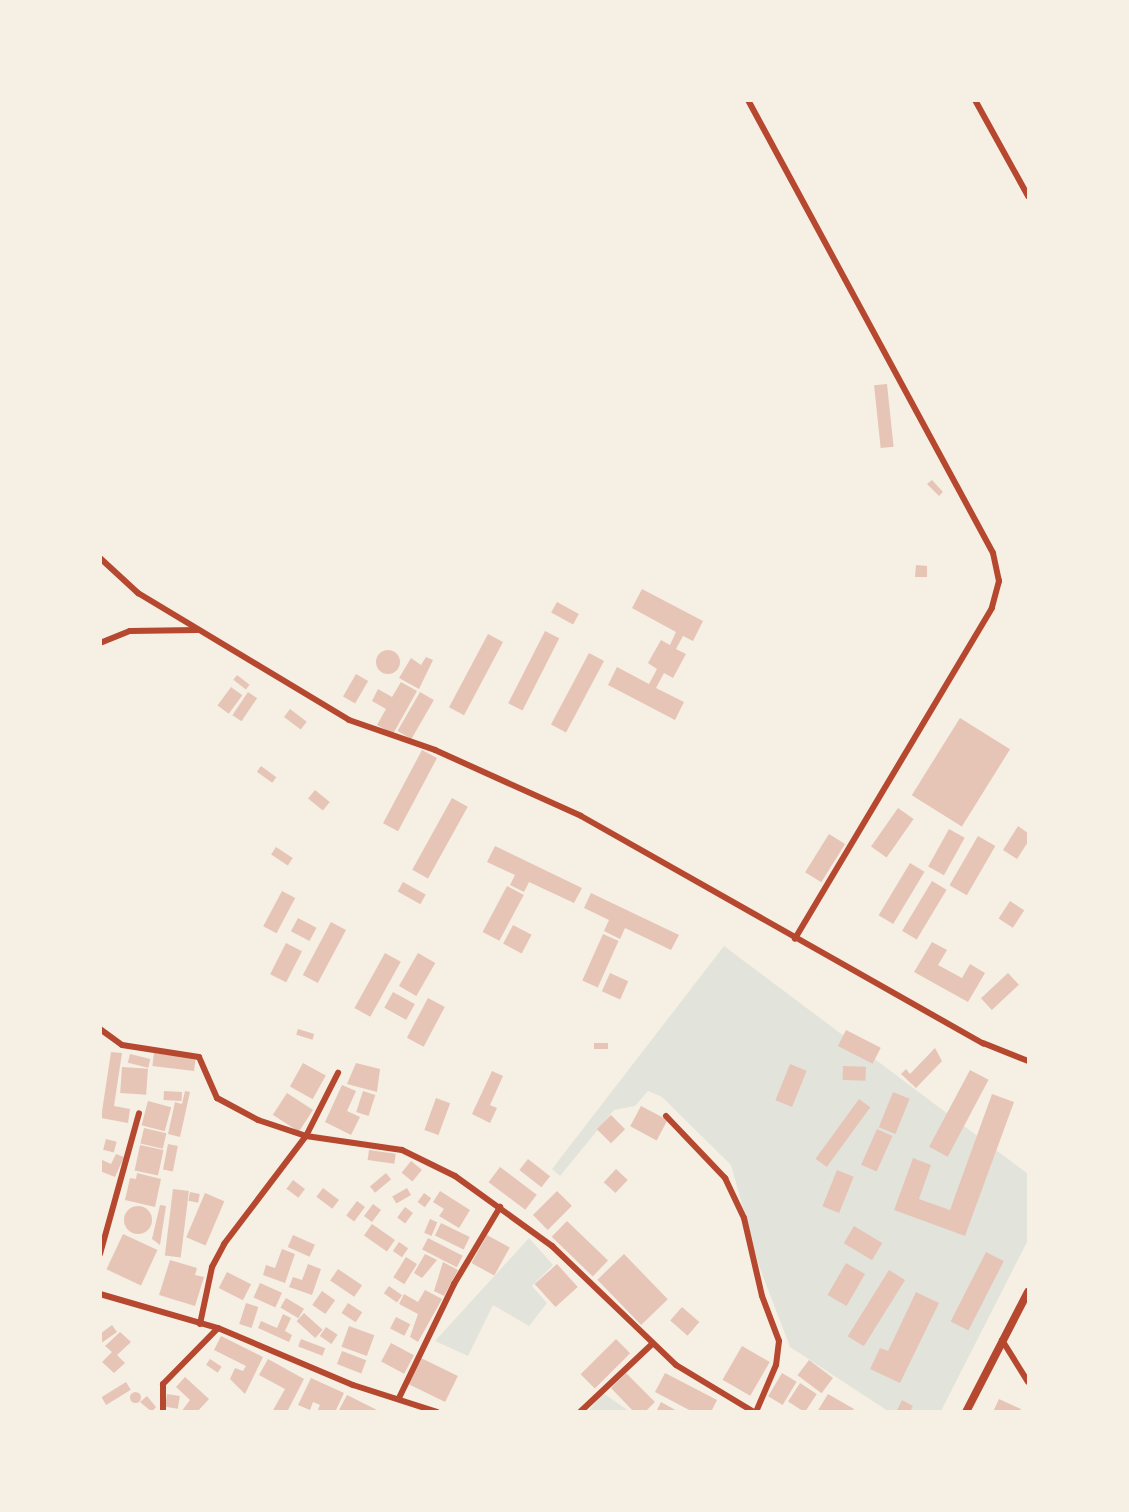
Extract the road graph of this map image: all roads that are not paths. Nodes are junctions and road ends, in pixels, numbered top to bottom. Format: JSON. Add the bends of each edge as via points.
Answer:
{"nodes":[{"id":1,"x":748,"y":100,"type":"edge"},
{"id":2,"x":975,"y":100,"type":"edge"},
{"id":3,"x":1029,"y":196,"type":"edge"},
{"id":4,"x":100,"y":558,"type":"edge"},
{"id":5,"x":100,"y":564,"type":"edge"},
{"id":6,"x":111,"y":569,"type":"junction"},
{"id":7,"x":198,"y":630,"type":"junction"},
{"id":8,"x":100,"y":643,"type":"edge"},
{"id":9,"x":795,"y":939,"type":"junction"},
{"id":10,"x":100,"y":1029,"type":"edge"},
{"id":11,"x":1029,"y":1061,"type":"edge"},
{"id":12,"x":338,"y":1073,"type":"dead end"},
{"id":13,"x":139,"y":1113,"type":"dead end"},
{"id":14,"x":666,"y":1116,"type":"dead end"},
{"id":15,"x":306,"y":1136,"type":"junction"},
{"id":16,"x":500,"y":1207,"type":"junction"},
{"id":17,"x":100,"y":1254,"type":"edge"},
{"id":18,"x":1029,"y":1292,"type":"edge"},
{"id":19,"x":100,"y":1294,"type":"edge"},
{"id":20,"x":200,"y":1324,"type":"junction"},
{"id":21,"x":218,"y":1328,"type":"junction"},
{"id":22,"x":1002,"y":1340,"type":"junction"},
{"id":23,"x":651,"y":1345,"type":"junction"},
{"id":24,"x":1029,"y":1383,"type":"edge"},
{"id":25,"x":399,"y":1398,"type":"junction"},
{"id":26,"x":163,"y":1412,"type":"edge"},
{"id":27,"x":437,"y":1412,"type":"edge"},
{"id":28,"x":580,"y":1412,"type":"edge"},
{"id":29,"x":755,"y":1412,"type":"edge"},
{"id":30,"x":966,"y":1412,"type":"edge"}],
"edges":[{"from":1,"to":9,"type":"street","via":[[993,553],[999,581],[992,608]]},
{"from":2,"to":3,"type":"street"},
{"from":4,"to":6,"type":"street"},
{"from":5,"to":6,"type":"street"},
{"from":6,"to":7,"type":"street"},
{"from":7,"to":8,"type":"street","via":[[130,631]]},
{"from":7,"to":9,"type":"street","via":[[349,720],[435,750],[581,816]]},
{"from":9,"to":11,"type":"street","via":[[983,1043]]},
{"from":10,"to":15,"type":"street","via":[[122,1045],[199,1057],[217,1098],[231,1109]]},
{"from":12,"to":15,"type":"street"},
{"from":13,"to":17,"type":"street"},
{"from":14,"to":29,"type":"street","via":[[725,1178],[744,1218],[762,1296],[779,1341],[776,1365]]},
{"from":15,"to":16,"type":"street","via":[[402,1150]]},
{"from":15,"to":20,"type":"street","via":[[224,1244],[212,1267]]},
{"from":16,"to":23,"type":"street","via":[[552,1246]]},
{"from":16,"to":25,"type":"street","via":[[454,1284]]},
{"from":18,"to":22,"type":"street"},
{"from":19,"to":20,"type":"street"},
{"from":20,"to":21,"type":"street"},
{"from":21,"to":25,"type":"street","via":[[353,1385]]},
{"from":21,"to":26,"type":"street","via":[[163,1384]]},
{"from":22,"to":24,"type":"street"},
{"from":22,"to":30,"type":"street"},
{"from":23,"to":28,"type":"street"},
{"from":23,"to":29,"type":"street","via":[[723,1397]]},
{"from":25,"to":27,"type":"street"}]}
